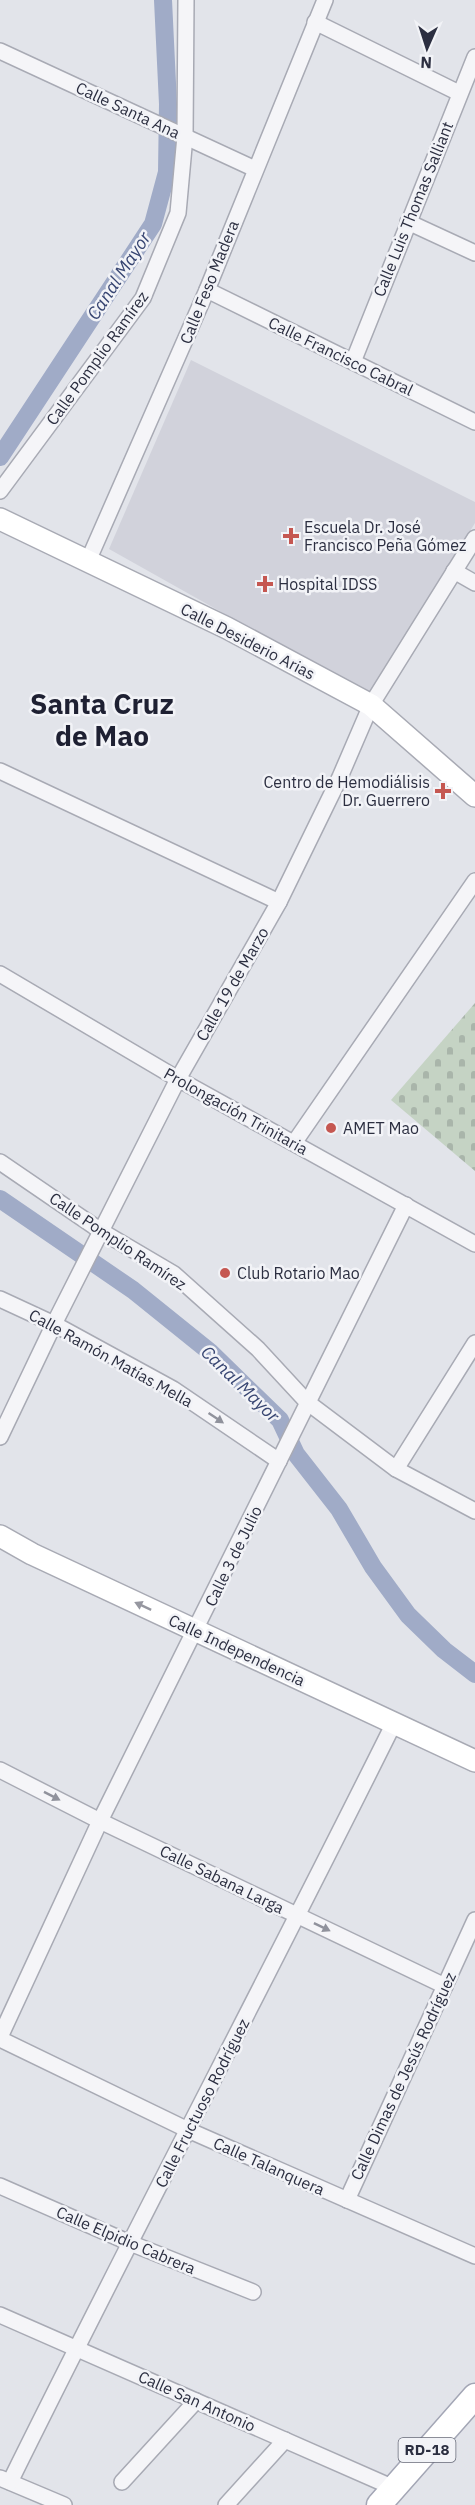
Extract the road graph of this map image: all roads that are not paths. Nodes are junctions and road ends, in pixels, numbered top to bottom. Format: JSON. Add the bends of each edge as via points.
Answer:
{"nodes":[{"id":1,"x":186,"y":0,"type":"edge"},
{"id":2,"x":325,"y":0,"type":"edge"},
{"id":3,"x":315,"y":22,"type":"junction"},
{"id":4,"x":0,"y":51,"type":"edge"},
{"id":5,"x":475,"y":57,"type":"edge"},
{"id":6,"x":459,"y":93,"type":"junction"},
{"id":7,"x":182,"y":135,"type":"junction"},
{"id":8,"x":255,"y":169,"type":"junction"},
{"id":9,"x":408,"y":222,"type":"junction"},
{"id":10,"x":475,"y":253,"type":"edge"},
{"id":11,"x":207,"y":290,"type":"junction"},
{"id":12,"x":353,"y":362,"type":"junction"},
{"id":13,"x":475,"y":422,"type":"edge"},
{"id":14,"x":0,"y":491,"type":"edge"},
{"id":15,"x":0,"y":519,"type":"edge"},
{"id":16,"x":475,"y":538,"type":"edge"},
{"id":17,"x":88,"y":561,"type":"junction"},
{"id":18,"x":454,"y":572,"type":"junction"},
{"id":19,"x":475,"y":582,"type":"edge"},
{"id":20,"x":371,"y":705,"type":"junction"},
{"id":21,"x":0,"y":771,"type":"edge"},
{"id":22,"x":475,"y":796,"type":"edge"},
{"id":23,"x":475,"y":880,"type":"edge"},
{"id":24,"x":279,"y":902,"type":"junction"},
{"id":25,"x":0,"y":974,"type":"edge"},
{"id":26,"x":178,"y":1079,"type":"junction"},
{"id":27,"x":294,"y":1143,"type":"junction"},
{"id":28,"x":0,"y":1162,"type":"edge"},
{"id":29,"x":406,"y":1205,"type":"junction"},
{"id":30,"x":101,"y":1231,"type":"junction"},
{"id":31,"x":475,"y":1244,"type":"edge"},
{"id":32,"x":0,"y":1299,"type":"edge"},
{"id":33,"x":54,"y":1324,"type":"junction"},
{"id":34,"x":475,"y":1343,"type":"edge"},
{"id":35,"x":307,"y":1402,"type":"junction"},
{"id":36,"x":0,"y":1437,"type":"edge"},
{"id":37,"x":280,"y":1458,"type":"junction"},
{"id":38,"x":396,"y":1468,"type":"junction"},
{"id":39,"x":475,"y":1511,"type":"edge"},
{"id":40,"x":0,"y":1536,"type":"edge"},
{"id":41,"x":196,"y":1631,"type":"junction"},
{"id":42,"x":394,"y":1724,"type":"junction"},
{"id":43,"x":475,"y":1761,"type":"edge"},
{"id":44,"x":0,"y":1770,"type":"edge"},
{"id":45,"x":100,"y":1821,"type":"junction"},
{"id":46,"x":298,"y":1916,"type":"junction"},
{"id":47,"x":475,"y":1920,"type":"edge"},
{"id":48,"x":445,"y":1986,"type":"junction"},
{"id":49,"x":0,"y":2038,"type":"edge"},
{"id":50,"x":188,"y":2130,"type":"junction"},
{"id":51,"x":0,"y":2186,"type":"edge"},
{"id":52,"x":347,"y":2200,"type":"junction"},
{"id":53,"x":130,"y":2243,"type":"junction"},
{"id":54,"x":475,"y":2256,"type":"edge"},
{"id":55,"x":253,"y":2292,"type":"dead end"},
{"id":56,"x":0,"y":2315,"type":"edge"},
{"id":57,"x":75,"y":2349,"type":"junction"},
{"id":58,"x":475,"y":2396,"type":"edge"},
{"id":59,"x":196,"y":2401,"type":"junction"},
{"id":60,"x":285,"y":2440,"type":"junction"},
{"id":61,"x":5,"y":2480,"type":"edge"},
{"id":62,"x":122,"y":2482,"type":"dead end"},
{"id":63,"x":387,"y":2496,"type":"edge"},
{"id":64,"x":64,"y":2505,"type":"edge"},
{"id":65,"x":226,"y":2505,"type":"edge"}],
"edges":[{"from":1,"to":7,"type":"street","name":"Calle Pomplio Ramírez"},
{"from":2,"to":3,"type":"street","name":"Calle Feso Madera"},
{"from":3,"to":6,"type":"street"},
{"from":3,"to":8,"type":"street","name":"Calle Feso Madera"},
{"from":4,"to":7,"type":"street","name":"Calle Santa Ana"},
{"from":5,"to":6,"type":"street","name":"Calle Luis Thomas Salliant"},
{"from":6,"to":9,"type":"street","name":"Calle Luis Thomas Salliant"},
{"from":7,"to":8,"type":"street","name":"Calle Santa Ana"},
{"from":7,"to":14,"type":"street","name":"Calle Pomplio Ramírez","via":[[178,213],[144,298]]},
{"from":8,"to":11,"type":"street","name":"Calle Feso Madera"},
{"from":9,"to":10,"type":"street"},
{"from":9,"to":12,"type":"street","name":"Calle Luis Thomas Salliant"},
{"from":11,"to":12,"type":"street","name":"Calle Francisco Cabral"},
{"from":11,"to":17,"type":"street","name":"Calle Feso Madera"},
{"from":12,"to":13,"type":"street","name":"Calle Francisco Cabral"},
{"from":15,"to":17,"type":"main road","name":"Calle Desiderio Arias"},
{"from":16,"to":18,"type":"street","name":"Calle 19 de Marzo"},
{"from":17,"to":20,"type":"main road","name":"Calle Desiderio Arias","via":[[227,628]]},
{"from":18,"to":19,"type":"street"},
{"from":18,"to":20,"type":"street","name":"Calle 19 de Marzo"},
{"from":20,"to":22,"type":"main road","name":"Calle Desiderio Arias"},
{"from":20,"to":24,"type":"street","name":"Calle 19 de Marzo"},
{"from":21,"to":24,"type":"street"},
{"from":23,"to":27,"type":"street"},
{"from":24,"to":26,"type":"street","name":"Calle 19 de Marzo"},
{"from":25,"to":26,"type":"street","name":"Prolongación Trinitaria"},
{"from":26,"to":27,"type":"street","name":"Prolongación Trinitaria"},
{"from":26,"to":30,"type":"street","name":"Calle 19 de Marzo"},
{"from":27,"to":29,"type":"street","name":"Prolongación Trinitaria"},
{"from":28,"to":30,"type":"street","name":"Calle Pomplio Ramírez"},
{"from":29,"to":31,"type":"street","name":"Prolongación Trinitaria"},
{"from":29,"to":35,"type":"street","name":"Calle 3 de Julio"},
{"from":30,"to":33,"type":"street","name":"Calle 19 de Marzo"},
{"from":30,"to":35,"type":"street","name":"Calle Pomplio Ramírez","via":[[174,1274],[258,1349]]},
{"from":32,"to":33,"type":"street","name":"Calle Ramón Matías Mella"},
{"from":33,"to":36,"type":"street","name":"Calle 19 de Marzo"},
{"from":33,"to":37,"type":"street","name":"Calle Ramón Matías Mella","one_way":true,"via":[[172,1389]]},
{"from":34,"to":38,"type":"street"},
{"from":35,"to":37,"type":"street","name":"Calle 3 de Julio"},
{"from":35,"to":38,"type":"street","name":"Calle Pomplio Ramírez"},
{"from":37,"to":41,"type":"street","name":"Calle 3 de Julio"},
{"from":38,"to":39,"type":"street","name":"Calle Pomplio Ramírez"},
{"from":41,"to":40,"type":"main road","name":"Calle Independencia","one_way":true},
{"from":41,"to":42,"type":"main road","name":"Calle Independencia"},
{"from":41,"to":45,"type":"street","name":"Calle 3 de Julio"},
{"from":42,"to":43,"type":"main road","name":"Calle Independencia"},
{"from":42,"to":46,"type":"street","name":"Calle Fructuoso Rodríguez"},
{"from":44,"to":45,"type":"street","name":"Calle Sabana Larga","one_way":true},
{"from":45,"to":46,"type":"street","name":"Calle Sabana Larga"},
{"from":45,"to":49,"type":"street","name":"Calle 3 de Julio"},
{"from":46,"to":48,"type":"street","name":"Calle Sabana Larga","one_way":true},
{"from":46,"to":50,"type":"street","name":"Calle Fructuoso Rodríguez"},
{"from":47,"to":48,"type":"street","name":"Calle Dimas de Jesús Rodríguez"},
{"from":48,"to":52,"type":"street","name":"Calle Dimas de Jesús Rodríguez"},
{"from":49,"to":50,"type":"street","name":"Calle Talanquera"},
{"from":50,"to":52,"type":"street","name":"Calle Talanquera"},
{"from":50,"to":53,"type":"street","name":"Calle Fructuoso Rodríguez"},
{"from":51,"to":53,"type":"street","name":"Calle Elpidio Cabrera"},
{"from":52,"to":54,"type":"street","name":"Calle Talanquera"},
{"from":53,"to":55,"type":"street","name":"Calle Elpidio Cabrera"},
{"from":53,"to":57,"type":"street","name":"Calle Fructuoso Rodríguez"},
{"from":56,"to":57,"type":"street","name":"Calle San Antonio"},
{"from":57,"to":59,"type":"street","name":"Calle San Antonio"},
{"from":57,"to":61,"type":"street","name":"Calle Fructuoso Rodríguez"},
{"from":58,"to":63,"type":"main road","number":"RD-18"},
{"from":59,"to":60,"type":"street","name":"Calle San Antonio"},
{"from":59,"to":62,"type":"street"},
{"from":60,"to":63,"type":"street","name":"Calle San Antonio"},
{"from":60,"to":65,"type":"street"},
{"from":61,"to":64,"type":"street"}]}
